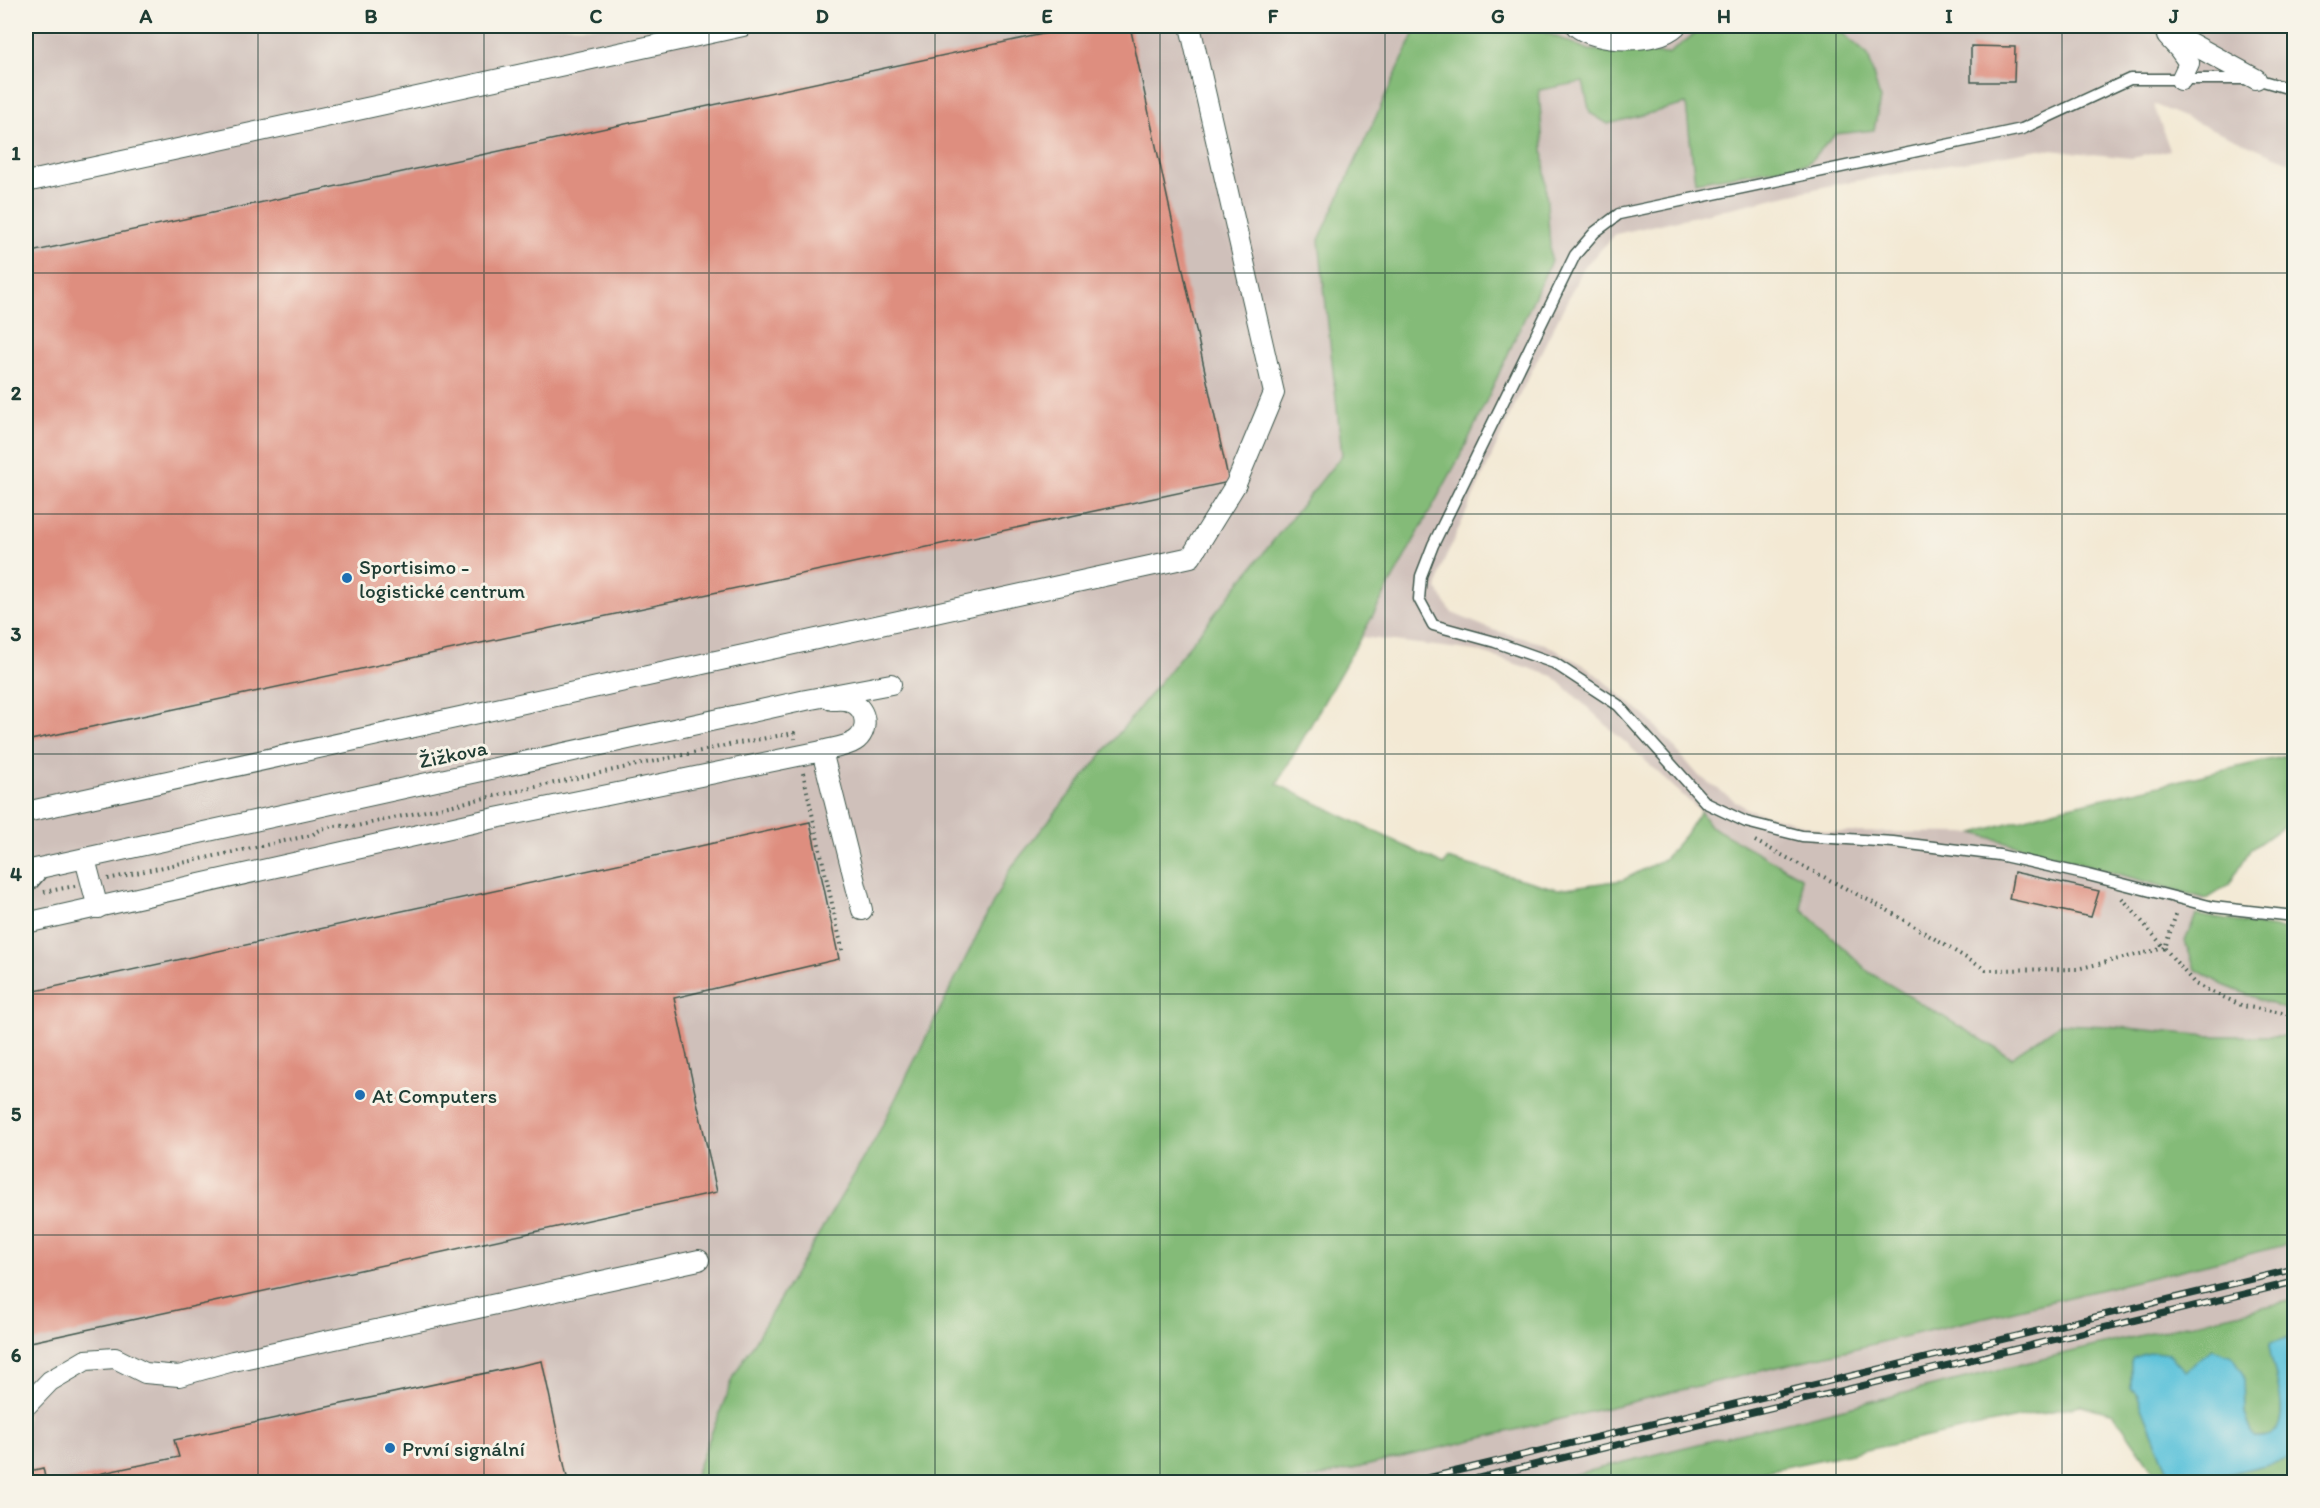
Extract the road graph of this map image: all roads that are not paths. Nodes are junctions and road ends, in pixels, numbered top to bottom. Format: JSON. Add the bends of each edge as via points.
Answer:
{"nodes":[{"id":1,"x":743,"y":26,"type":"edge"},
{"id":2,"x":1190,"y":26,"type":"edge"},
{"id":3,"x":1576,"y":26,"type":"edge"},
{"id":4,"x":1676,"y":26,"type":"edge"},
{"id":5,"x":2158,"y":26,"type":"edge"},
{"id":6,"x":2181,"y":80,"type":"junction"},
{"id":7,"x":2256,"y":80,"type":"junction"},
{"id":8,"x":2295,"y":90,"type":"edge"},
{"id":9,"x":26,"y":182,"type":"edge"},
{"id":10,"x":891,"y":684,"type":"dead end"},
{"id":11,"x":806,"y":700,"type":"junction"},
{"id":12,"x":822,"y":751,"type":"junction"},
{"id":13,"x":26,"y":812,"type":"edge"},
{"id":14,"x":85,"y":859,"type":"junction"},
{"id":15,"x":46,"y":868,"type":"junction"},
{"id":16,"x":26,"y":871,"type":"edge"},
{"id":17,"x":26,"y":886,"type":"edge"},
{"id":18,"x":98,"y":908,"type":"junction"},
{"id":19,"x":862,"y":910,"type":"dead end"},
{"id":20,"x":2295,"y":916,"type":"edge"},
{"id":21,"x":26,"y":923,"type":"edge"},
{"id":22,"x":699,"y":1260,"type":"dead end"},
{"id":23,"x":26,"y":1406,"type":"edge"}],
"edges":[{"from":1,"to":9,"type":"street"},
{"from":2,"to":13,"type":"street","via":[[1274,393],[1236,484],[1191,557]]},
{"from":3,"to":4,"type":"street","via":[[1583,32],[1615,39],[1638,39],[1671,31]]},
{"from":5,"to":6,"type":"street","via":[[2189,63]]},
{"from":5,"to":7,"type":"street"},
{"from":6,"to":7,"type":"lane"},
{"from":6,"to":20,"type":"lane","via":[[2130,80],[2022,129],[1619,214],[1595,232],[1575,255],[1433,546],[1421,576],[1419,600],[1433,625],[1554,663],[1618,705],[1706,803],[1746,822],[1802,836],[1999,855],[2213,907]]},
{"from":7,"to":8,"type":"lane"},
{"from":10,"to":11,"type":"street","name":"Žižkova"},
{"from":11,"to":12,"type":"street","via":[[851,702],[864,716],[864,728],[858,739]]},
{"from":11,"to":14,"type":"street","name":"Žižkova"},
{"from":12,"to":18,"type":"street","via":[[481,821]]},
{"from":12,"to":19,"type":"street"},
{"from":14,"to":15,"type":"street","name":"Žižkova"},
{"from":14,"to":18,"type":"street"},
{"from":15,"to":16,"type":"street","name":"Žižkova"},
{"from":15,"to":17,"type":"lane"},
{"from":18,"to":21,"type":"street"},
{"from":22,"to":23,"type":"street","via":[[179,1376],[145,1373],[115,1358],[87,1360],[50,1381]]}]}
